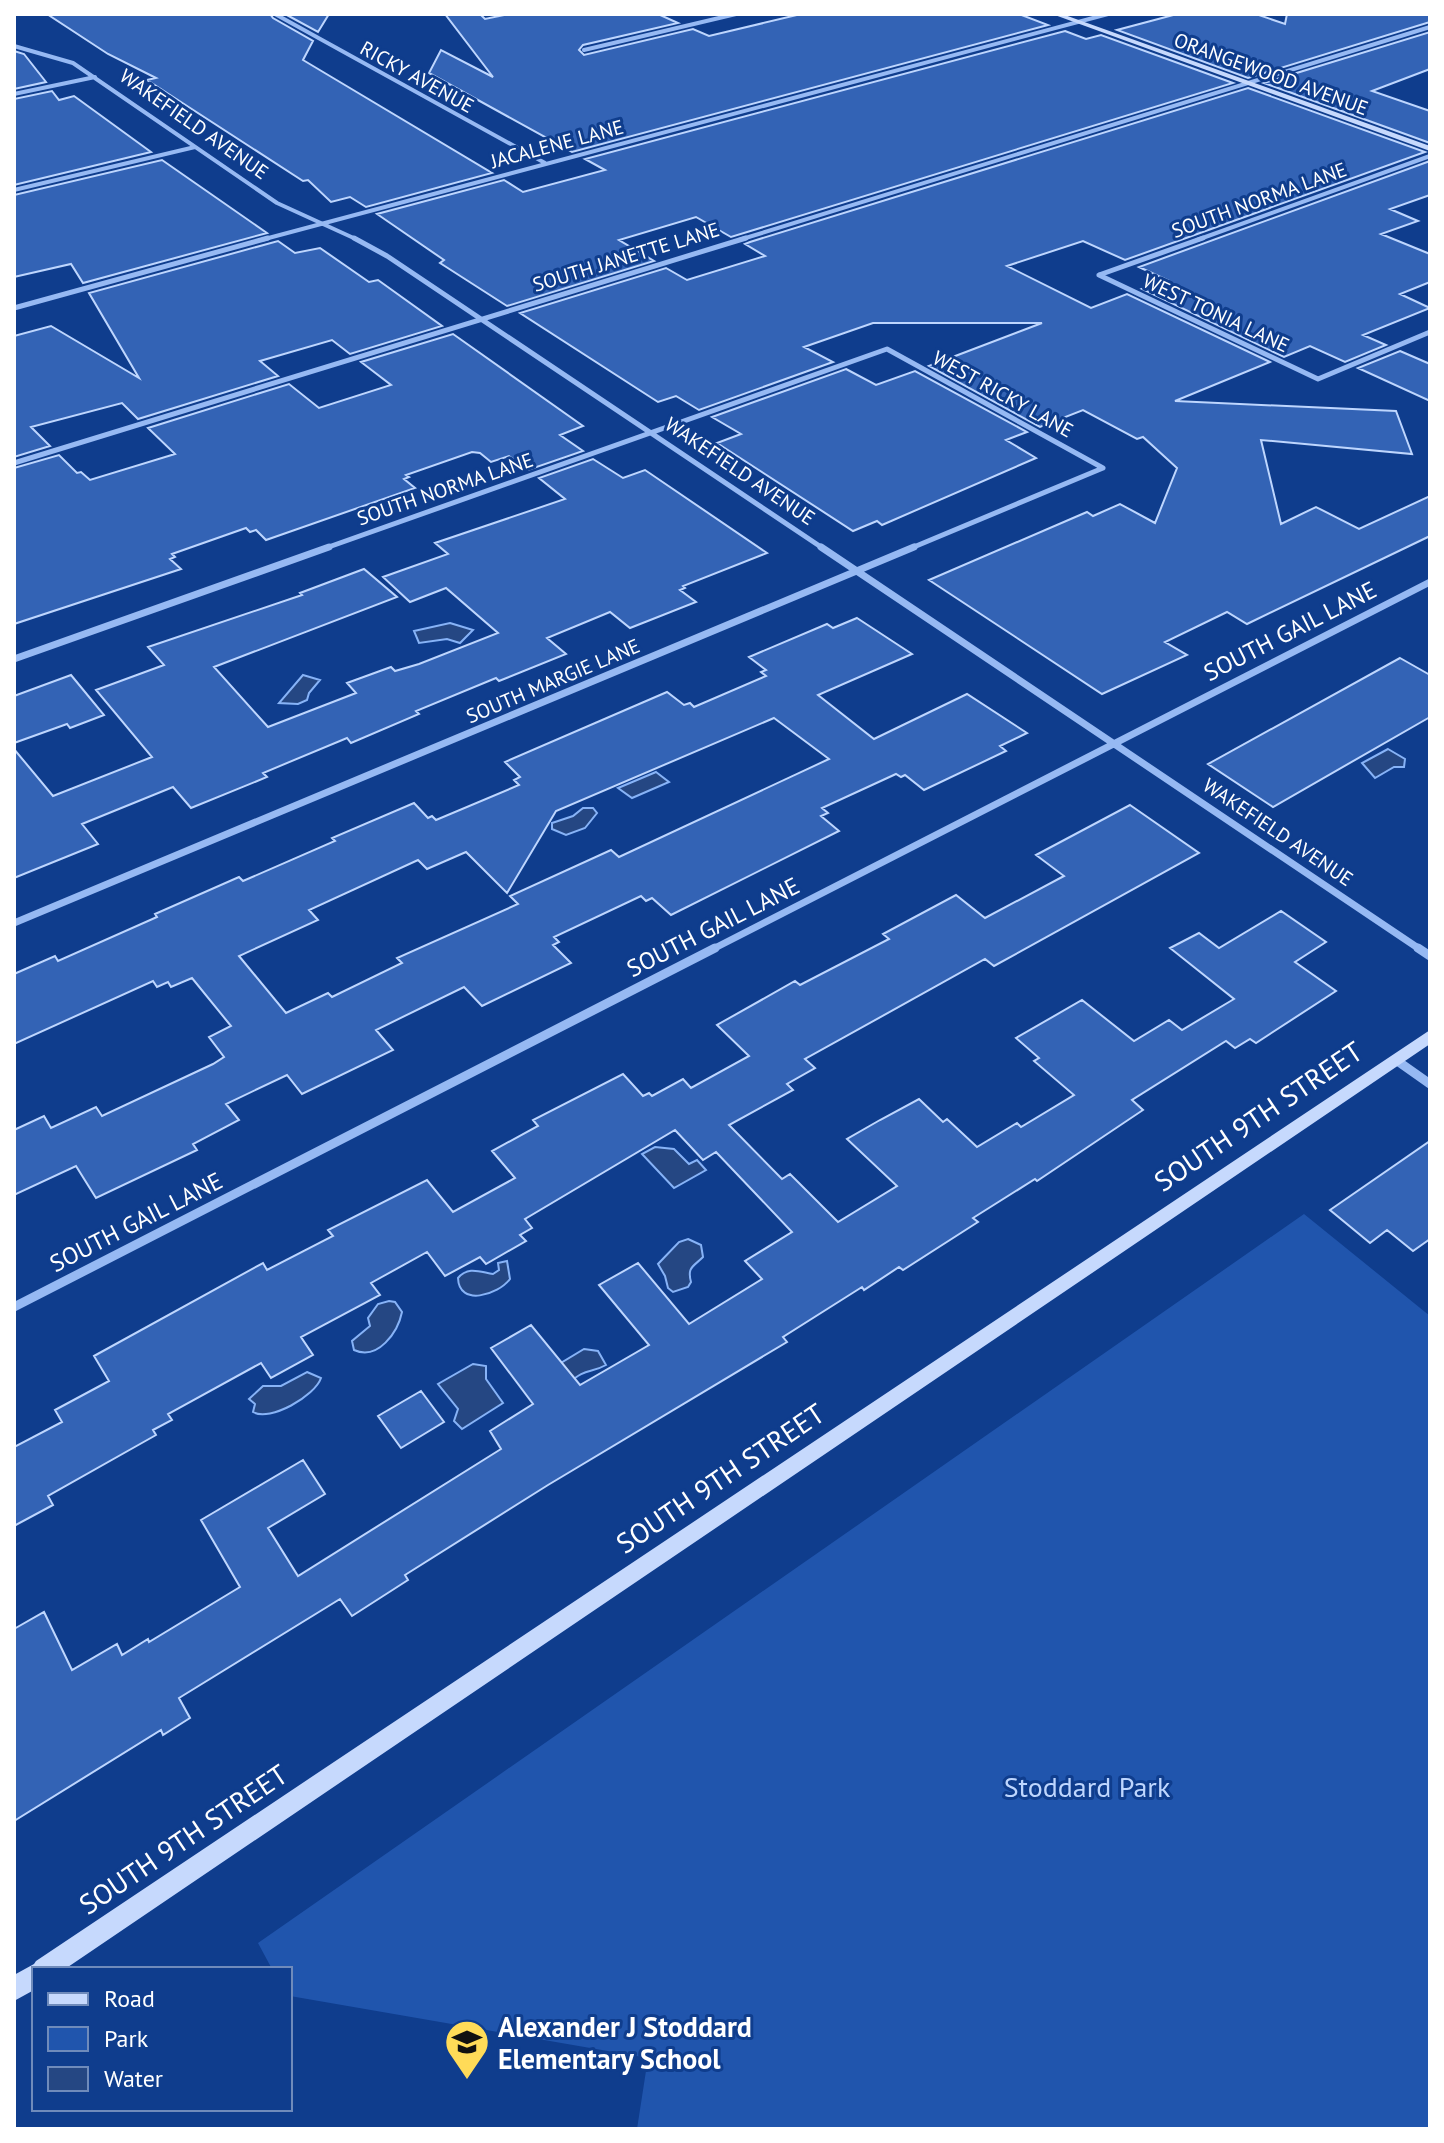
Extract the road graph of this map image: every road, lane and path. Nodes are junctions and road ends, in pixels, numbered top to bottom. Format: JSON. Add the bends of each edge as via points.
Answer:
{"nodes":[{"id":1,"x":275,"y":14,"type":"edge"},
{"id":2,"x":736,"y":14,"type":"edge"},
{"id":3,"x":1055,"y":14,"type":"edge"},
{"id":4,"x":1108,"y":14,"type":"edge"},
{"id":5,"x":1078,"y":22,"type":"junction"},
{"id":6,"x":1430,"y":27,"type":"edge"},
{"id":7,"x":14,"y":46,"type":"edge"},
{"id":8,"x":584,"y":50,"type":"dead end"},
{"id":9,"x":95,"y":77,"type":"junction"},
{"id":10,"x":1247,"y":82,"type":"junction"},
{"id":11,"x":14,"y":94,"type":"edge"},
{"id":12,"x":195,"y":147,"type":"junction"},
{"id":13,"x":1430,"y":149,"type":"edge"},
{"id":14,"x":1430,"y":156,"type":"edge"},
{"id":15,"x":545,"y":164,"type":"junction"},
{"id":16,"x":14,"y":190,"type":"edge"},
{"id":17,"x":320,"y":224,"type":"junction"},
{"id":18,"x":1099,"y":275,"type":"joint"},
{"id":19,"x":14,"y":308,"type":"edge"},
{"id":20,"x":479,"y":319,"type":"junction"},
{"id":21,"x":1430,"y":332,"type":"edge"},
{"id":22,"x":887,"y":349,"type":"joint"},
{"id":23,"x":651,"y":433,"type":"junction"},
{"id":24,"x":14,"y":463,"type":"edge"},
{"id":25,"x":1103,"y":468,"type":"joint"},
{"id":26,"x":858,"y":571,"type":"junction"},
{"id":27,"x":1430,"y":582,"type":"edge"},
{"id":28,"x":14,"y":659,"type":"edge"},
{"id":29,"x":1115,"y":743,"type":"junction"},
{"id":30,"x":14,"y":923,"type":"edge"},
{"id":31,"x":1430,"y":956,"type":"edge"},
{"id":32,"x":1430,"y":1036,"type":"edge"},
{"id":33,"x":1396,"y":1060,"type":"junction"},
{"id":34,"x":1430,"y":1084,"type":"edge"},
{"id":35,"x":14,"y":1307,"type":"edge"},
{"id":36,"x":47,"y":1967,"type":"edge"},
{"id":37,"x":32,"y":1977,"type":"edge"},
{"id":38,"x":14,"y":1989,"type":"edge"}],
"edges":[{"from":1,"to":15,"type":"street","name":"RICKY AVENUE"},
{"from":2,"to":8,"type":"street"},
{"from":3,"to":5,"type":"street","name":"ORANGEWOOD AVENUE"},
{"from":4,"to":5,"type":"street","name":"JACALENE LANE"},
{"from":5,"to":10,"type":"street","name":"ORANGEWOOD AVENUE"},
{"from":5,"to":15,"type":"street","name":"JACALENE LANE"},
{"from":6,"to":10,"type":"street","name":"SOUTH JANETTE LANE"},
{"from":7,"to":9,"type":"street","name":"WAKEFIELD AVENUE","via":[[54,55]]},
{"from":9,"to":11,"type":"street"},
{"from":9,"to":12,"type":"street","name":"WAKEFIELD AVENUE"},
{"from":10,"to":13,"type":"street","name":"ORANGEWOOD AVENUE"},
{"from":10,"to":20,"type":"street","name":"SOUTH JANETTE LANE"},
{"from":12,"to":16,"type":"street"},
{"from":12,"to":17,"type":"street","name":"WAKEFIELD AVENUE","via":[[277,203]]},
{"from":14,"to":18,"type":"street","name":"SOUTH NORMA LANE"},
{"from":15,"to":17,"type":"street","name":"JACALENE LANE"},
{"from":17,"to":19,"type":"street","name":"JACALENE LANE"},
{"from":17,"to":20,"type":"street","name":"WAKEFIELD AVENUE","via":[[368,244]]},
{"from":18,"to":21,"type":"street","name":"WEST TONIA LANE","via":[[1318,379]]},
{"from":20,"to":23,"type":"street","name":"WAKEFIELD AVENUE"},
{"from":20,"to":24,"type":"street","name":"SOUTH JANETTE LANE"},
{"from":22,"to":23,"type":"street","name":"SOUTH NORMA LANE"},
{"from":22,"to":25,"type":"street","name":"WEST RICKY LANE"},
{"from":23,"to":26,"type":"street","name":"WAKEFIELD AVENUE"},
{"from":23,"to":28,"type":"street","name":"SOUTH NORMA LANE"},
{"from":25,"to":26,"type":"street","name":"SOUTH MARGIE LANE"},
{"from":26,"to":29,"type":"street","name":"WAKEFIELD AVENUE"},
{"from":26,"to":30,"type":"street","name":"SOUTH MARGIE LANE"},
{"from":27,"to":29,"type":"street","name":"SOUTH GAIL LANE"},
{"from":29,"to":31,"type":"street","name":"WAKEFIELD AVENUE"},
{"from":29,"to":35,"type":"street","name":"SOUTH GAIL LANE"},
{"from":32,"to":33,"type":"street","name":"SOUTH 9TH STREET"},
{"from":33,"to":34,"type":"street"},
{"from":33,"to":36,"type":"street","name":"SOUTH 9TH STREET"},
{"from":37,"to":38,"type":"street"}]}
